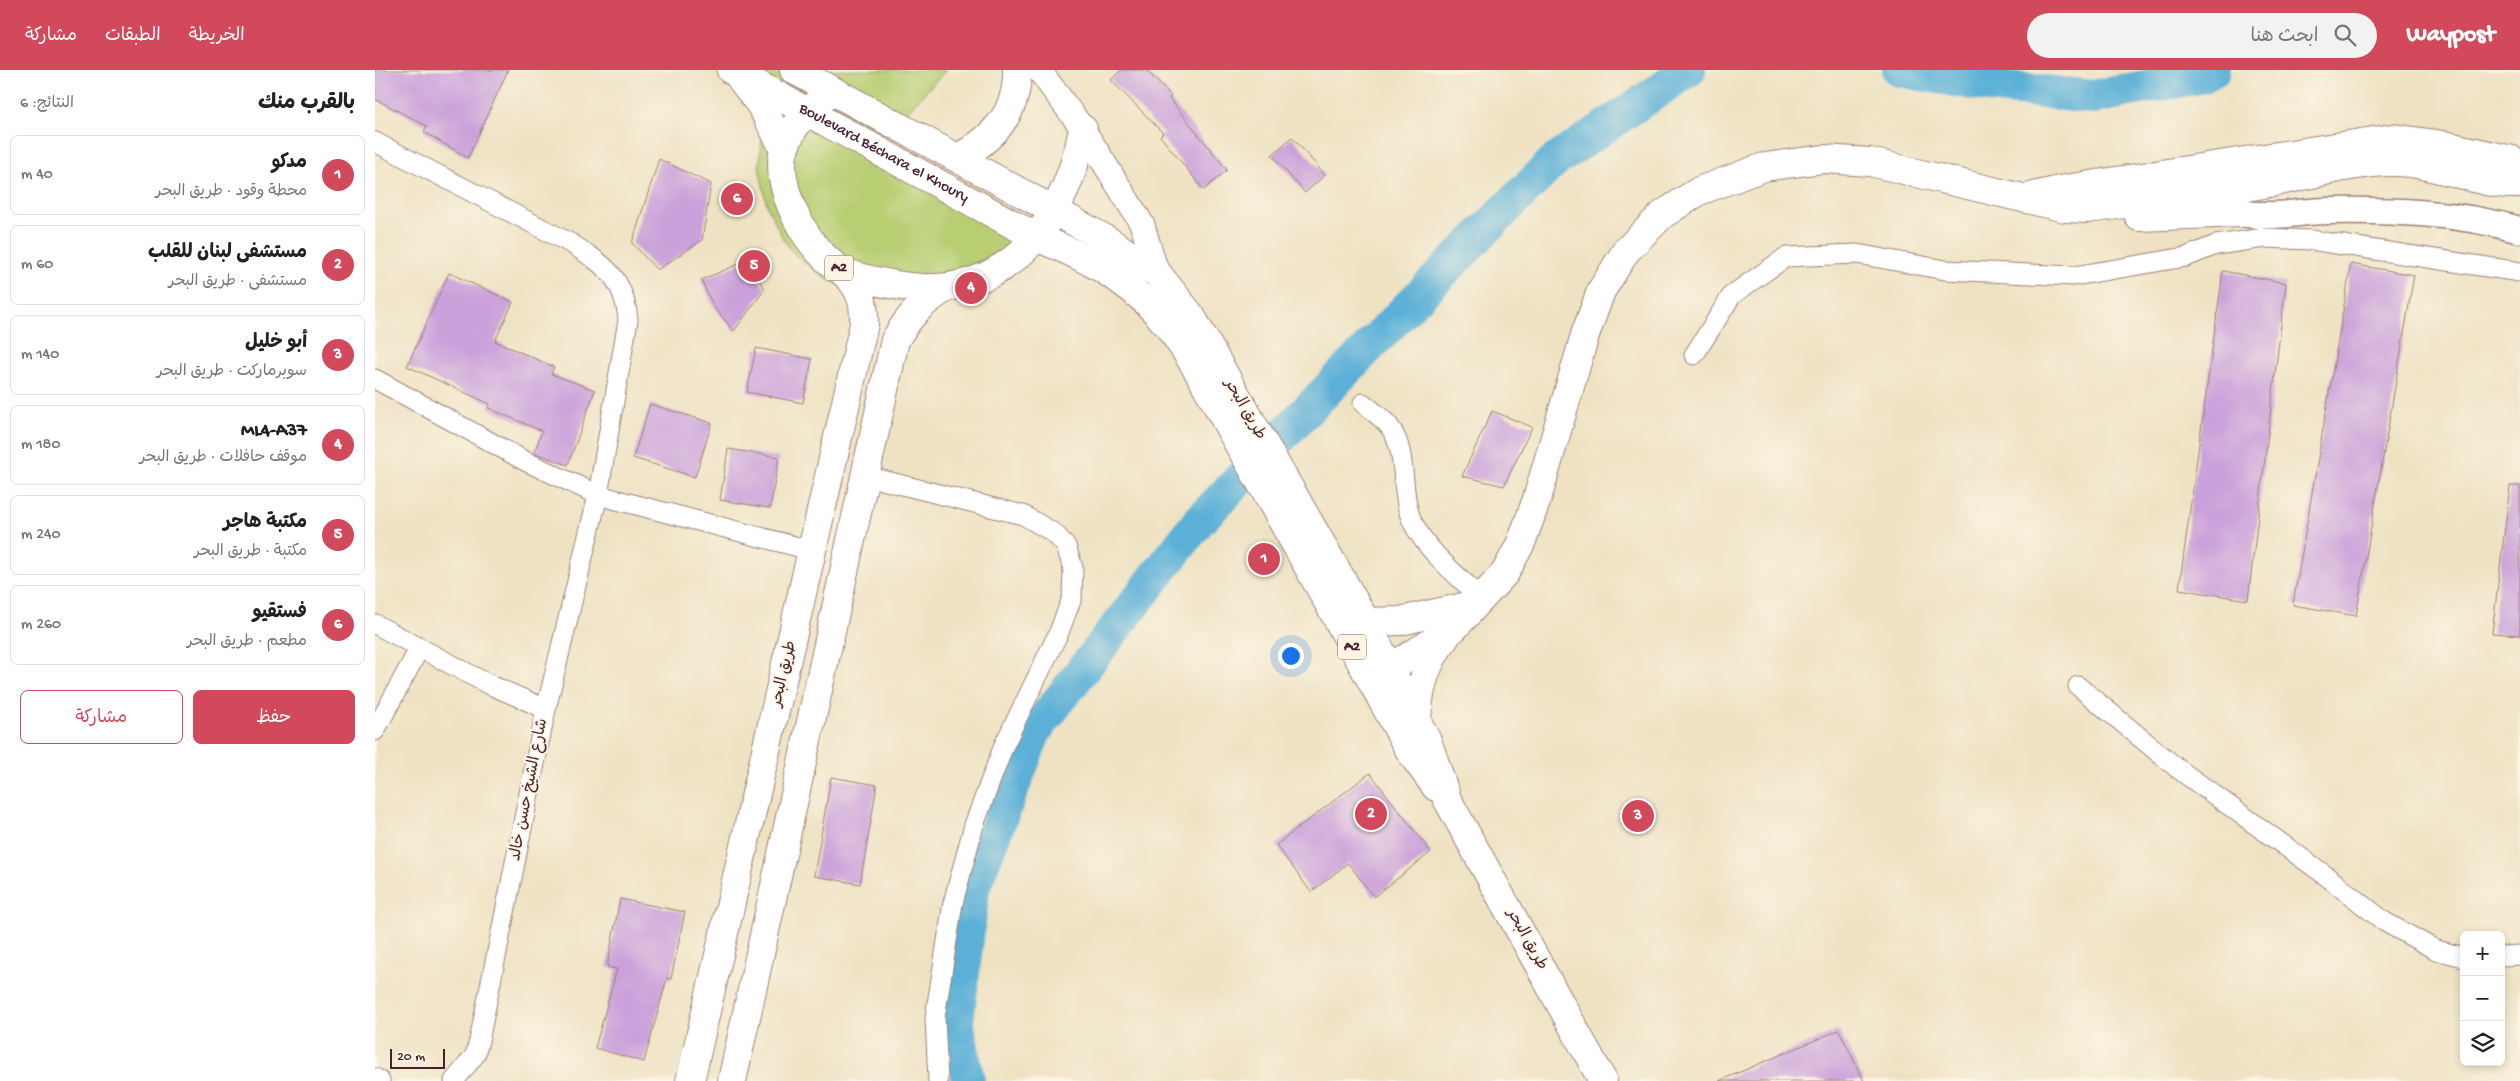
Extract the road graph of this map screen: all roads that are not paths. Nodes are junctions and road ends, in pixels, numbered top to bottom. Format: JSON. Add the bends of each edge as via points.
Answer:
{"nodes":[{"id":1,"x":732,"y":70,"type":"edge"},
{"id":2,"x":794,"y":70,"type":"edge"},
{"id":3,"x":1017,"y":70,"type":"edge"},
{"id":4,"x":1039,"y":70,"type":"edge"},
{"id":5,"x":833,"y":91,"type":"junction"},
{"id":6,"x":807,"y":110,"type":"junction"},
{"id":7,"x":1083,"y":129,"type":"junction"},
{"id":8,"x":916,"y":135,"type":"joint"},
{"id":9,"x":375,"y":142,"type":"edge"},
{"id":10,"x":784,"y":149,"type":"junction"},
{"id":11,"x":958,"y":158,"type":"junction"},
{"id":12,"x":2252,"y":161,"type":"junction"},
{"id":13,"x":2520,"y":166,"type":"edge"},
{"id":14,"x":2218,"y":179,"type":"junction"},
{"id":15,"x":2269,"y":183,"type":"junction"},
{"id":16,"x":2520,"y":184,"type":"edge"},
{"id":17,"x":1025,"y":195,"type":"junction"},
{"id":18,"x":2028,"y":198,"type":"junction"},
{"id":19,"x":2088,"y":209,"type":"junction"},
{"id":20,"x":1055,"y":211,"type":"junction"},
{"id":21,"x":2324,"y":211,"type":"junction"},
{"id":22,"x":2241,"y":213,"type":"junction"},
{"id":23,"x":1011,"y":223,"type":"junction"},
{"id":24,"x":2520,"y":230,"type":"edge"},
{"id":25,"x":1037,"y":237,"type":"junction"},
{"id":26,"x":843,"y":272,"type":"junction"},
{"id":27,"x":1157,"y":272,"type":"junction"},
{"id":28,"x":2520,"y":272,"type":"edge"},
{"id":29,"x":946,"y":288,"type":"junction"},
{"id":30,"x":1694,"y":356,"type":"dead end"},
{"id":31,"x":375,"y":379,"type":"edge"},
{"id":32,"x":1363,"y":402,"type":"dead end"},
{"id":33,"x":1264,"y":466,"type":"junction"},
{"id":34,"x":866,"y":476,"type":"junction"},
{"id":35,"x":598,"y":495,"type":"junction"},
{"id":36,"x":814,"y":551,"type":"junction"},
{"id":37,"x":1349,"y":592,"type":"junction"},
{"id":38,"x":1477,"y":602,"type":"junction"},
{"id":39,"x":1416,"y":618,"type":"junction"},
{"id":40,"x":1367,"y":622,"type":"junction"},
{"id":41,"x":375,"y":624,"type":"edge"},
{"id":42,"x":1453,"y":629,"type":"junction"},
{"id":43,"x":419,"y":648,"type":"junction"},
{"id":44,"x":1381,"y":674,"type":"junction"},
{"id":45,"x":2078,"y":686,"type":"dead end"},
{"id":46,"x":546,"y":709,"type":"junction"},
{"id":47,"x":1417,"y":719,"type":"junction"},
{"id":48,"x":375,"y":731,"type":"edge"},
{"id":49,"x":1447,"y":800,"type":"junction"},
{"id":50,"x":2520,"y":955,"type":"edge"},
{"id":51,"x":2460,"y":956,"type":"edge"},
{"id":52,"x":2505,"y":956,"type":"edge"},
{"id":53,"x":375,"y":1078,"type":"edge"},
{"id":54,"x":380,"y":1081,"type":"edge"},
{"id":55,"x":454,"y":1081,"type":"edge"},
{"id":56,"x":690,"y":1081,"type":"edge"},
{"id":57,"x":732,"y":1081,"type":"edge"},
{"id":58,"x":938,"y":1081,"type":"edge"},
{"id":59,"x":1603,"y":1081,"type":"edge"}],
"edges":[{"from":1,"to":6,"type":"main road","name":"Boulevard Béchara el Khoury","number":"A2"},
{"from":1,"to":10,"type":"main road","via":[[762,107]]},
{"from":2,"to":5,"type":"main road","name":"Boulevard Béchara el Khoury","number":"A2"},
{"from":3,"to":11,"type":"main road","via":[[1011,106],[998,128],[981,146]]},
{"from":4,"to":7,"type":"street"},
{"from":5,"to":6,"type":"main road","name":"طريق البحر","number":"A2"},
{"from":5,"to":8,"type":"main road","name":"Boulevard Béchara el Khoury","number":"A2"},
{"from":6,"to":10,"type":"main road","name":"طريق البحر","number":"A2","via":[[793,128]]},
{"from":6,"to":23,"type":"main road","name":"Boulevard Béchara el Khoury","number":"A2"},
{"from":7,"to":20,"type":"main road","number":"A2","via":[[1073,172]]},
{"from":7,"to":27,"type":"street","via":[[1142,224]]},
{"from":8,"to":11,"type":"main road","name":"طريق البحر","number":"A2"},
{"from":9,"to":35,"type":"street","name":"شارع الشيخ حسن خالد","via":[[572,244],[598,261],[616,279],[626,298],[628,320]]},
{"from":10,"to":26,"type":"main road","name":"طريق البحر","number":"A2","via":[[784,178],[790,206],[803,232],[821,254]]},
{"from":11,"to":17,"type":"main road","name":"طريق البحر","number":"A2"},
{"from":12,"to":13,"type":"main road","via":[[2393,138],[2512,160]]},
{"from":12,"to":14,"type":"main road"},
{"from":12,"to":15,"type":"main road"},
{"from":14,"to":15,"type":"main road"},
{"from":14,"to":18,"type":"main road","via":[[2065,189]]},
{"from":14,"to":19,"type":"main road"},
{"from":14,"to":22,"type":"main road","via":[[2227,206]]},
{"from":15,"to":16,"type":"main road","via":[[2390,161],[2440,168],[2504,185]]},
{"from":15,"to":21,"type":"main road","via":[[2277,193]]},
{"from":17,"to":20,"type":"main road","name":"طريق البحر","number":"A2"},
{"from":17,"to":23,"type":"main road"},
{"from":18,"to":19,"type":"main road","via":[[2065,208]]},
{"from":18,"to":38,"type":"main road","via":[[1870,162],[1823,158],[1764,167],[1699,191],[1662,215],[1626,251],[1601,292],[1521,543],[1505,573]]},
{"from":19,"to":22,"type":"main road","via":[[2129,218]]},
{"from":20,"to":25,"type":"main road","number":"A2"},
{"from":20,"to":27,"type":"main road","name":"طريق البحر","number":"A2"},
{"from":21,"to":22,"type":"main road","via":[[2286,215]]},
{"from":21,"to":24,"type":"main road","via":[[2413,211]]},
{"from":23,"to":25,"type":"main road","name":"Boulevard Béchara el Khoury","number":"A2"},
{"from":25,"to":29,"type":"main road","name":"طريق البحر","number":"A2","via":[[995,271]]},
{"from":25,"to":33,"type":"main road","name":"طريق البحر","number":"A2","via":[[1097,266],[1140,296],[1157,313]]},
{"from":26,"to":29,"type":"main road","name":"طريق البحر","number":"A2","via":[[920,289]]},
{"from":26,"to":36,"type":"main road","name":"طريق البحر","via":[[862,295],[864,324]]},
{"from":27,"to":33,"type":"main road","name":"طريق البحر","number":"A2","via":[[1191,316]]},
{"from":28,"to":30,"type":"street","via":[[2311,240],[2265,238],[2216,246],[2186,257],[2074,276],[1945,270],[1857,254],[1786,257],[1732,294]]},
{"from":29,"to":34,"type":"main road","name":"طريق البحر","via":[[925,301],[907,319],[895,340]]},
{"from":31,"to":35,"type":"street","via":[[527,462]]},
{"from":32,"to":38,"type":"street","via":[[1389,425],[1395,438],[1406,500],[1414,524]]},
{"from":33,"to":37,"type":"main road","name":"طريق البحر","number":"A2"},
{"from":33,"to":44,"type":"main road","name":"طريق البحر","number":"A2"},
{"from":34,"to":57,"type":"main road","name":"طريق البحر"},
{"from":34,"to":58,"type":"street","via":[[1023,515],[1054,532],[1066,546],[1073,568],[1072,598],[1059,632],[1004,745],[974,824],[956,895],[935,1017]]},
{"from":35,"to":36,"type":"street"},
{"from":35,"to":46,"type":"street","name":"شارع الشيخ حسن خالد"},
{"from":36,"to":56,"type":"main road","name":"طريق البحر"},
{"from":37,"to":39,"type":"main road"},
{"from":37,"to":40,"type":"main road","name":"طريق البحر","number":"A2"},
{"from":38,"to":39,"type":"main road"},
{"from":38,"to":42,"type":"main road"},
{"from":39,"to":40,"type":"main road"},
{"from":40,"to":44,"type":"main road","name":"طريق البحر","number":"A2"},
{"from":41,"to":43,"type":"street"},
{"from":42,"to":44,"type":"main road"},
{"from":42,"to":47,"type":"main road","via":[[1425,670],[1418,694]]},
{"from":43,"to":46,"type":"street","via":[[486,683]]},
{"from":43,"to":48,"type":"street"},
{"from":44,"to":47,"type":"main road","name":"طريق البحر","number":"A2"},
{"from":44,"to":49,"type":"main road","name":"طريق البحر","number":"A2","via":[[1411,753]]},
{"from":45,"to":51,"type":"street","via":[[2177,768],[2385,922],[2436,950]]},
{"from":46,"to":55,"type":"street","name":"شارع الشيخ حسن خالد","via":[[479,1041],[475,1055]]},
{"from":47,"to":49,"type":"main road","name":"طريق البحر","number":"A2","via":[[1435,760]]},
{"from":49,"to":59,"type":"main road","name":"طريق البحر","number":"A2"},
{"from":50,"to":52,"type":"street"},
{"from":53,"to":54,"type":"street"}]}
